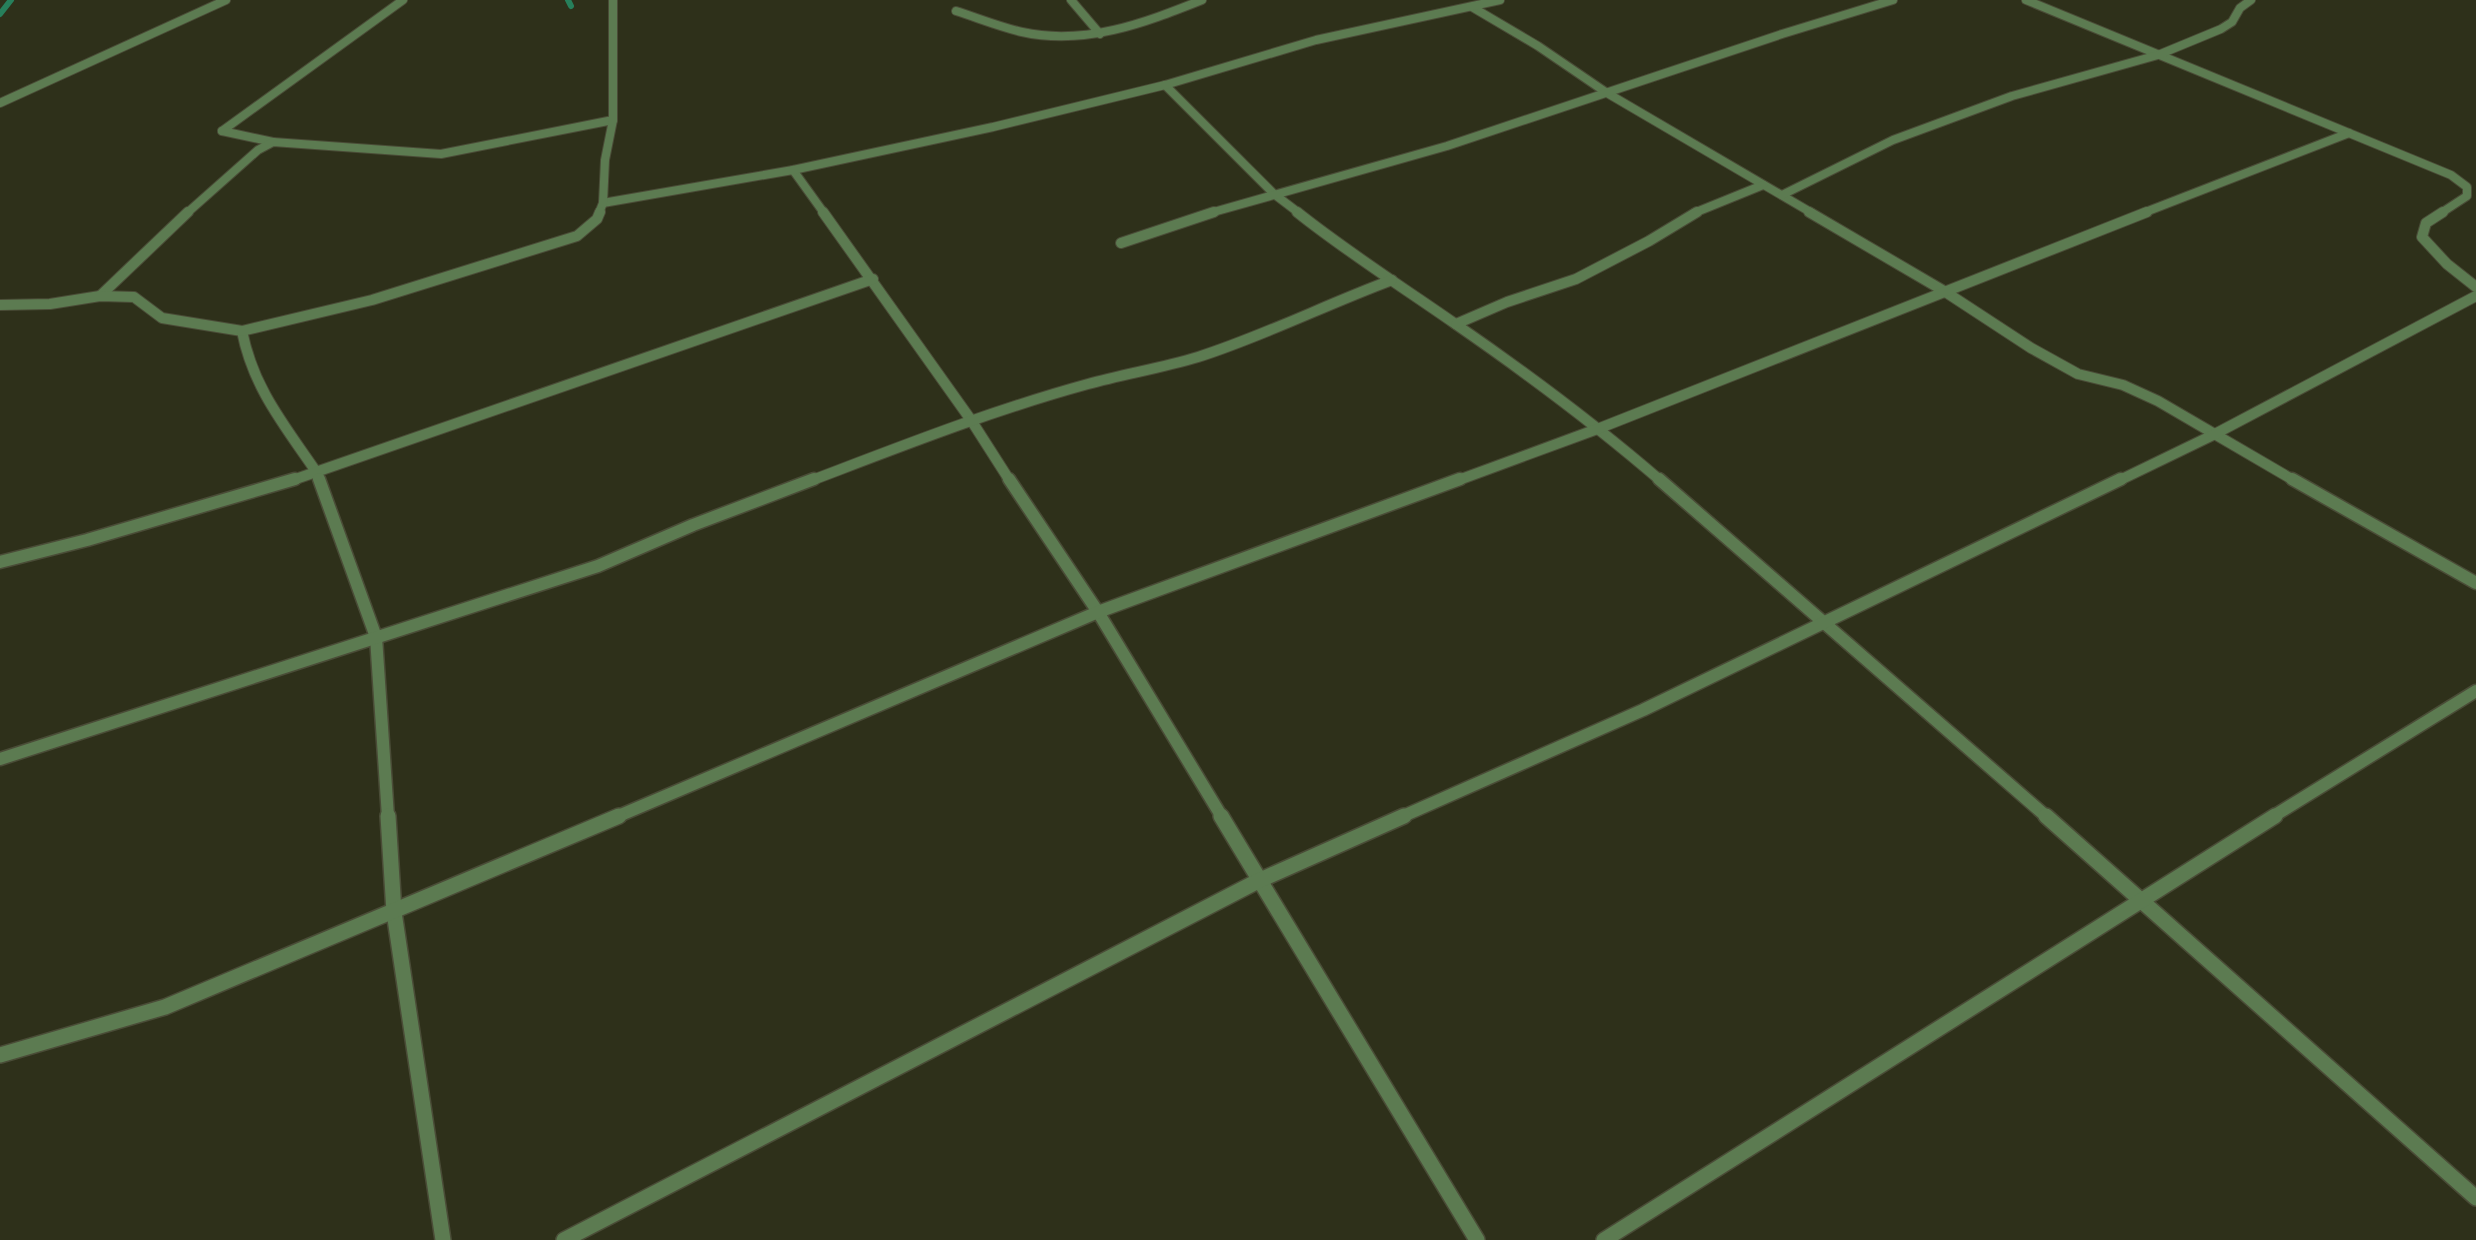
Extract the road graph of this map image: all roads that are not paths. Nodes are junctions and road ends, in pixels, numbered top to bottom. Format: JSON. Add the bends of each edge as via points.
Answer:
{"nodes":[{"id":1,"x":226,"y":0,"type":"edge"},
{"id":2,"x":403,"y":0,"type":"edge"},
{"id":3,"x":614,"y":0,"type":"edge"},
{"id":4,"x":1071,"y":0,"type":"edge"},
{"id":5,"x":1202,"y":0,"type":"edge"},
{"id":6,"x":1500,"y":0,"type":"edge"},
{"id":7,"x":1893,"y":0,"type":"edge"},
{"id":8,"x":2026,"y":0,"type":"edge"},
{"id":9,"x":2251,"y":0,"type":"edge"},
{"id":10,"x":1472,"y":7,"type":"junction"},
{"id":11,"x":956,"y":11,"type":"dead end"},
{"id":12,"x":1100,"y":34,"type":"junction"},
{"id":13,"x":2158,"y":55,"type":"junction"},
{"id":14,"x":1165,"y":85,"type":"junction"},
{"id":15,"x":1607,"y":93,"type":"junction"},
{"id":16,"x":0,"y":103,"type":"edge"},
{"id":17,"x":613,"y":120,"type":"junction"},
{"id":18,"x":2349,"y":133,"type":"junction"},
{"id":19,"x":273,"y":142,"type":"junction"},
{"id":20,"x":793,"y":170,"type":"junction"},
{"id":21,"x":1763,"y":185,"type":"junction"},
{"id":22,"x":1274,"y":194,"type":"junction"},
{"id":23,"x":1782,"y":195,"type":"junction"},
{"id":24,"x":603,"y":203,"type":"junction"},
{"id":25,"x":1121,"y":243,"type":"dead end"},
{"id":26,"x":873,"y":279,"type":"junction"},
{"id":27,"x":1392,"y":280,"type":"junction"},
{"id":28,"x":2476,"y":287,"type":"edge"},
{"id":29,"x":1944,"y":291,"type":"junction"},
{"id":30,"x":100,"y":296,"type":"junction"},
{"id":31,"x":2476,"y":296,"type":"edge"},
{"id":32,"x":0,"y":305,"type":"edge"},
{"id":33,"x":1456,"y":324,"type":"junction"},
{"id":34,"x":242,"y":331,"type":"junction"},
{"id":35,"x":971,"y":420,"type":"junction"},
{"id":36,"x":1600,"y":428,"type":"junction"},
{"id":37,"x":2213,"y":435,"type":"junction"},
{"id":38,"x":317,"y":473,"type":"junction"},
{"id":39,"x":0,"y":562,"type":"edge"},
{"id":40,"x":2476,"y":583,"type":"edge"},
{"id":41,"x":1098,"y":612,"type":"junction"},
{"id":42,"x":1823,"y":622,"type":"junction"},
{"id":43,"x":376,"y":637,"type":"junction"},
{"id":44,"x":2476,"y":691,"type":"edge"},
{"id":45,"x":0,"y":759,"type":"edge"},
{"id":46,"x":1258,"y":881,"type":"junction"},
{"id":47,"x":2141,"y":899,"type":"junction"},
{"id":48,"x":394,"y":912,"type":"junction"},
{"id":49,"x":0,"y":1055,"type":"edge"},
{"id":50,"x":2476,"y":1198,"type":"edge"},
{"id":51,"x":443,"y":1240,"type":"edge"},
{"id":52,"x":564,"y":1240,"type":"edge"},
{"id":53,"x":1477,"y":1240,"type":"edge"},
{"id":54,"x":1604,"y":1240,"type":"edge"}],
"edges":[{"from":1,"to":16,"type":"street"},
{"from":2,"to":19,"type":"street","via":[[222,131]]},
{"from":3,"to":17,"type":"street"},
{"from":4,"to":12,"type":"street"},
{"from":5,"to":12,"type":"street"},
{"from":6,"to":10,"type":"street"},
{"from":7,"to":15,"type":"street"},
{"from":8,"to":13,"type":"street"},
{"from":9,"to":13,"type":"street","via":[[2221,29]]},
{"from":10,"to":14,"type":"street","via":[[1316,40]]},
{"from":10,"to":15,"type":"street"},
{"from":11,"to":12,"type":"street","via":[[1031,34]]},
{"from":13,"to":18,"type":"street"},
{"from":13,"to":23,"type":"street","via":[[2012,96],[1904,136]]},
{"from":14,"to":20,"type":"street"},
{"from":14,"to":22,"type":"street"},
{"from":15,"to":21,"type":"street"},
{"from":15,"to":22,"type":"street","via":[[1447,146]]},
{"from":17,"to":19,"type":"street","via":[[441,154]]},
{"from":17,"to":24,"type":"street","via":[[605,160]]},
{"from":18,"to":28,"type":"street","via":[[2451,175],[2466,187],[2467,196],[2426,223],[2422,237]]},
{"from":18,"to":29,"type":"street"},
{"from":19,"to":30,"type":"street","via":[[258,150],[206,195]]},
{"from":20,"to":24,"type":"street"},
{"from":20,"to":26,"type":"street"},
{"from":21,"to":23,"type":"street"},
{"from":21,"to":33,"type":"street","via":[[1679,221],[1576,279]]},
{"from":22,"to":25,"type":"street"},
{"from":22,"to":27,"type":"street"},
{"from":23,"to":29,"type":"street"},
{"from":24,"to":34,"type":"street","via":[[597,219],[576,236],[372,300]]},
{"from":26,"to":35,"type":"street"},
{"from":26,"to":38,"type":"street"},
{"from":27,"to":33,"type":"street"},
{"from":27,"to":35,"type":"street","via":[[1197,357],[1088,384]]},
{"from":29,"to":36,"type":"street"},
{"from":29,"to":37,"type":"street","via":[[2078,374],[2123,385],[2158,401]]},
{"from":30,"to":32,"type":"street","via":[[50,304]]},
{"from":30,"to":34,"type":"street","via":[[134,297],[162,318]]},
{"from":31,"to":37,"type":"street"},
{"from":33,"to":36,"type":"street"},
{"from":34,"to":38,"type":"street","via":[[263,394]]},
{"from":35,"to":41,"type":"street"},
{"from":35,"to":43,"type":"street","via":[[693,525],[598,566]]},
{"from":36,"to":41,"type":"street"},
{"from":36,"to":42,"type":"street"},
{"from":37,"to":40,"type":"street"},
{"from":37,"to":42,"type":"street"},
{"from":38,"to":39,"type":"street"},
{"from":38,"to":43,"type":"street"},
{"from":41,"to":46,"type":"street"},
{"from":41,"to":48,"type":"street"},
{"from":42,"to":46,"type":"street","via":[[1643,710]]},
{"from":42,"to":47,"type":"street"},
{"from":43,"to":45,"type":"street"},
{"from":43,"to":48,"type":"street"},
{"from":44,"to":47,"type":"street"},
{"from":46,"to":52,"type":"street"},
{"from":46,"to":53,"type":"street"},
{"from":47,"to":50,"type":"street"},
{"from":47,"to":54,"type":"street"},
{"from":48,"to":49,"type":"street","via":[[165,1006]]},
{"from":48,"to":51,"type":"street"}]}
